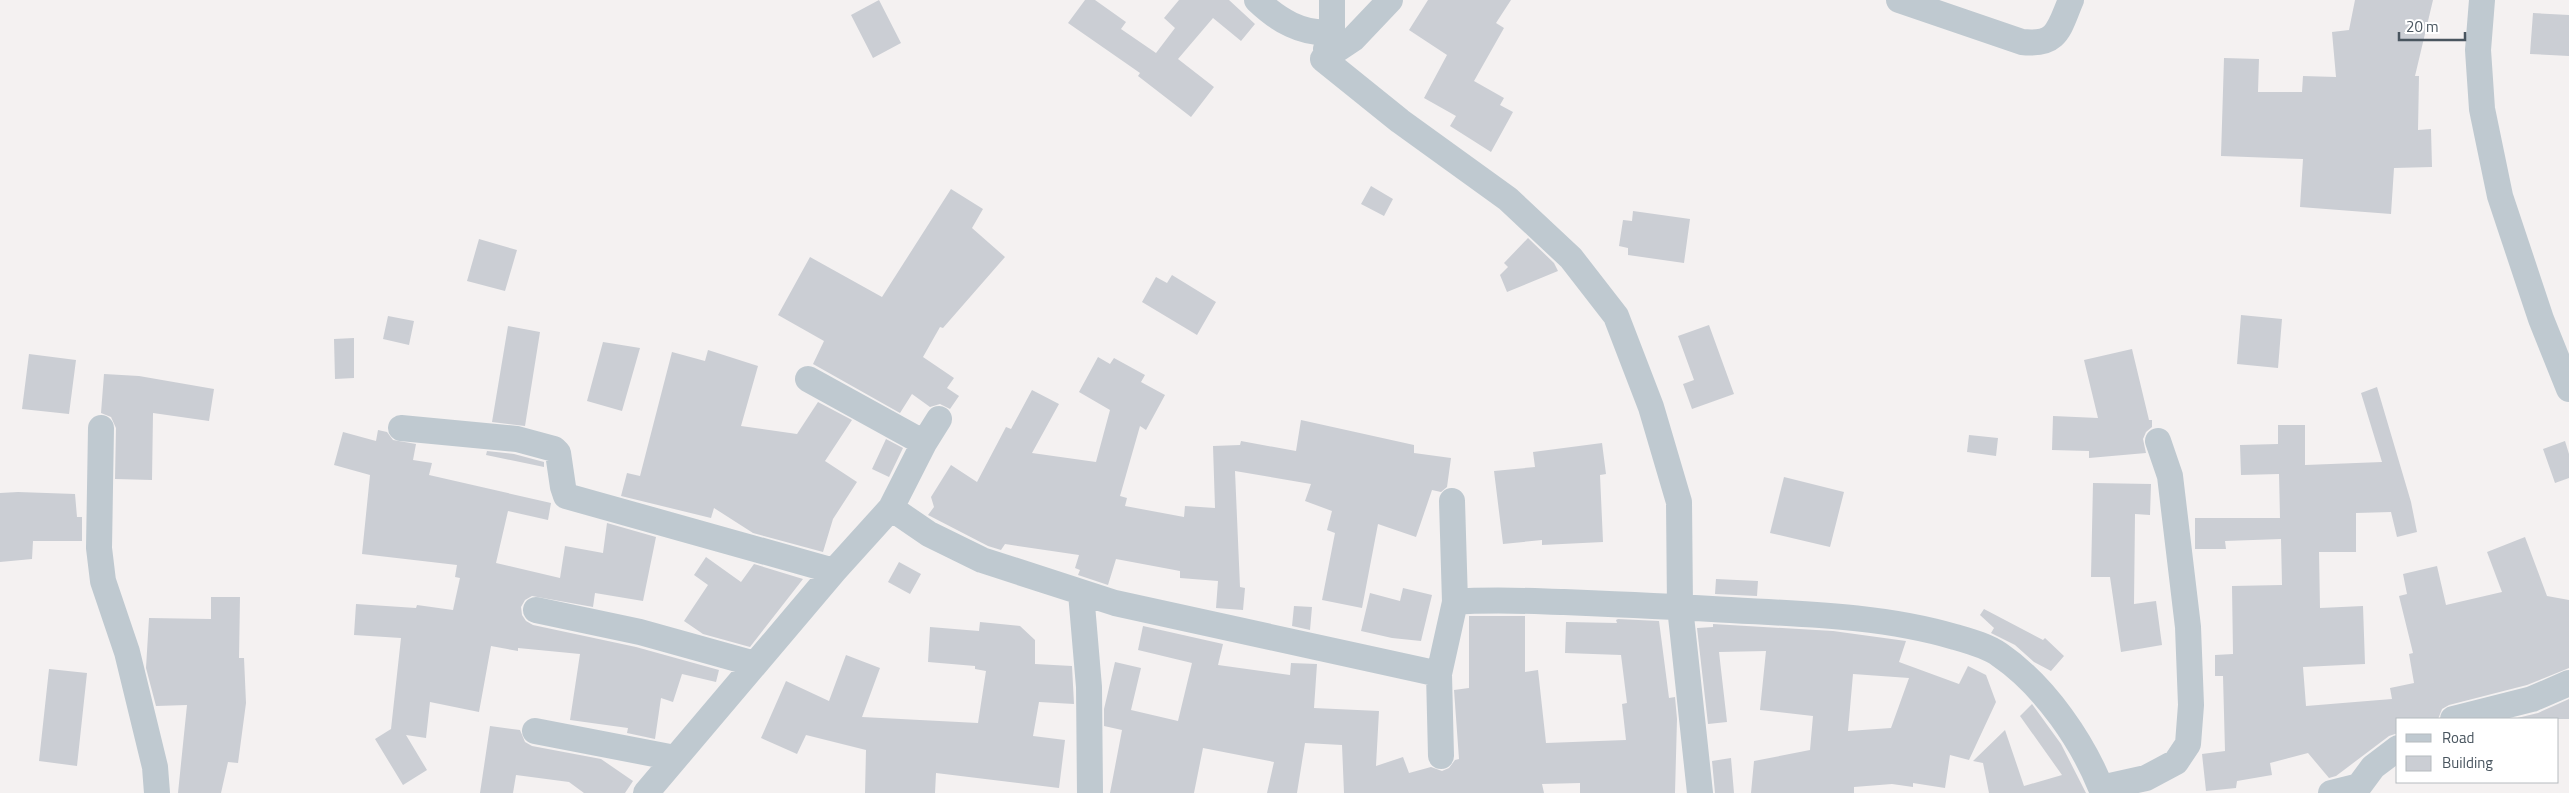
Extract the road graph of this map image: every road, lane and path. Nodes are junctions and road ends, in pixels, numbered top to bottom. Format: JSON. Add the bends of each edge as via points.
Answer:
{"nodes":[{"id":1,"x":1257,"y":0,"type":"edge"},
{"id":2,"x":1332,"y":0,"type":"edge"},
{"id":3,"x":1390,"y":0,"type":"edge"},
{"id":4,"x":1899,"y":0,"type":"edge"},
{"id":5,"x":2071,"y":0,"type":"edge"},
{"id":6,"x":2482,"y":0,"type":"edge"},
{"id":7,"x":1332,"y":32,"type":"junction"},
{"id":8,"x":1323,"y":59,"type":"junction"},
{"id":9,"x":808,"y":379,"type":"dead end"},
{"id":10,"x":2569,"y":389,"type":"edge"},
{"id":11,"x":939,"y":419,"type":"dead end"},
{"id":12,"x":102,"y":428,"type":"dead end"},
{"id":13,"x":401,"y":428,"type":"dead end"},
{"id":14,"x":924,"y":442,"type":"junction"},
{"id":15,"x":2158,"y":442,"type":"dead end"},
{"id":16,"x":1452,"y":501,"type":"dead end"},
{"id":17,"x":891,"y":508,"type":"junction"},
{"id":18,"x":834,"y":571,"type":"junction"},
{"id":19,"x":1081,"y":593,"type":"junction"},
{"id":20,"x":1455,"y":602,"type":"junction"},
{"id":21,"x":1680,"y":607,"type":"junction"},
{"id":22,"x":536,"y":610,"type":"dead end"},
{"id":23,"x":755,"y":664,"type":"junction"},
{"id":24,"x":1439,"y":674,"type":"junction"},
{"id":25,"x":2569,"y":683,"type":"edge"},
{"id":26,"x":2457,"y":718,"type":"edge"},
{"id":27,"x":534,"y":731,"type":"dead end"},
{"id":28,"x":2396,"y":750,"type":"edge"},
{"id":29,"x":1441,"y":756,"type":"dead end"},
{"id":30,"x":675,"y":758,"type":"junction"},
{"id":31,"x":2102,"y":790,"type":"edge"},
{"id":32,"x":157,"y":793,"type":"edge"},
{"id":33,"x":646,"y":793,"type":"edge"},
{"id":34,"x":1090,"y":793,"type":"edge"},
{"id":35,"x":1700,"y":793,"type":"edge"},
{"id":36,"x":2331,"y":793,"type":"edge"}],
"edges":[{"from":1,"to":7,"type":"street","via":[[1300,29],[1316,34]]},
{"from":2,"to":7,"type":"street"},
{"from":3,"to":8,"type":"street","via":[[1353,39]]},
{"from":4,"to":5,"type":"street","via":[[2036,44],[2049,41],[2058,31]]},
{"from":6,"to":10,"type":"street","via":[[2478,50],[2482,108],[2500,196],[2541,319]]},
{"from":7,"to":8,"type":"street"},
{"from":8,"to":21,"type":"street","via":[[1400,121],[1508,199],[1571,258],[1616,316],[1651,407],[1679,502]]},
{"from":9,"to":14,"type":"street"},
{"from":11,"to":14,"type":"street"},
{"from":12,"to":32,"type":"street","via":[[100,548],[103,581],[127,652],[155,767]]},
{"from":13,"to":18,"type":"street","via":[[517,439],[554,449],[558,452],[566,496]]},
{"from":14,"to":17,"type":"street"},
{"from":15,"to":31,"type":"street","via":[[2170,476],[2188,627],[2191,705],[2188,744],[2176,762],[2146,778]]},
{"from":16,"to":20,"type":"street"},
{"from":17,"to":18,"type":"street"},
{"from":17,"to":19,"type":"street","via":[[929,534],[982,560]]},
{"from":18,"to":23,"type":"street"},
{"from":19,"to":24,"type":"street"},
{"from":19,"to":34,"type":"street","via":[[1089,686]]},
{"from":20,"to":21,"type":"street"},
{"from":20,"to":24,"type":"street"},
{"from":21,"to":31,"type":"street","via":[[1868,620],[1921,627],[2000,654],[2049,701],[2070,728]]},
{"from":21,"to":35,"type":"street"},
{"from":22,"to":23,"type":"street","via":[[640,632]]},
{"from":23,"to":30,"type":"street"},
{"from":24,"to":29,"type":"street"},
{"from":25,"to":26,"type":"street","via":[[2532,699]]},
{"from":27,"to":30,"type":"street"},
{"from":28,"to":36,"type":"street","via":[[2373,767],[2359,786]]},
{"from":30,"to":33,"type":"street"}]}
